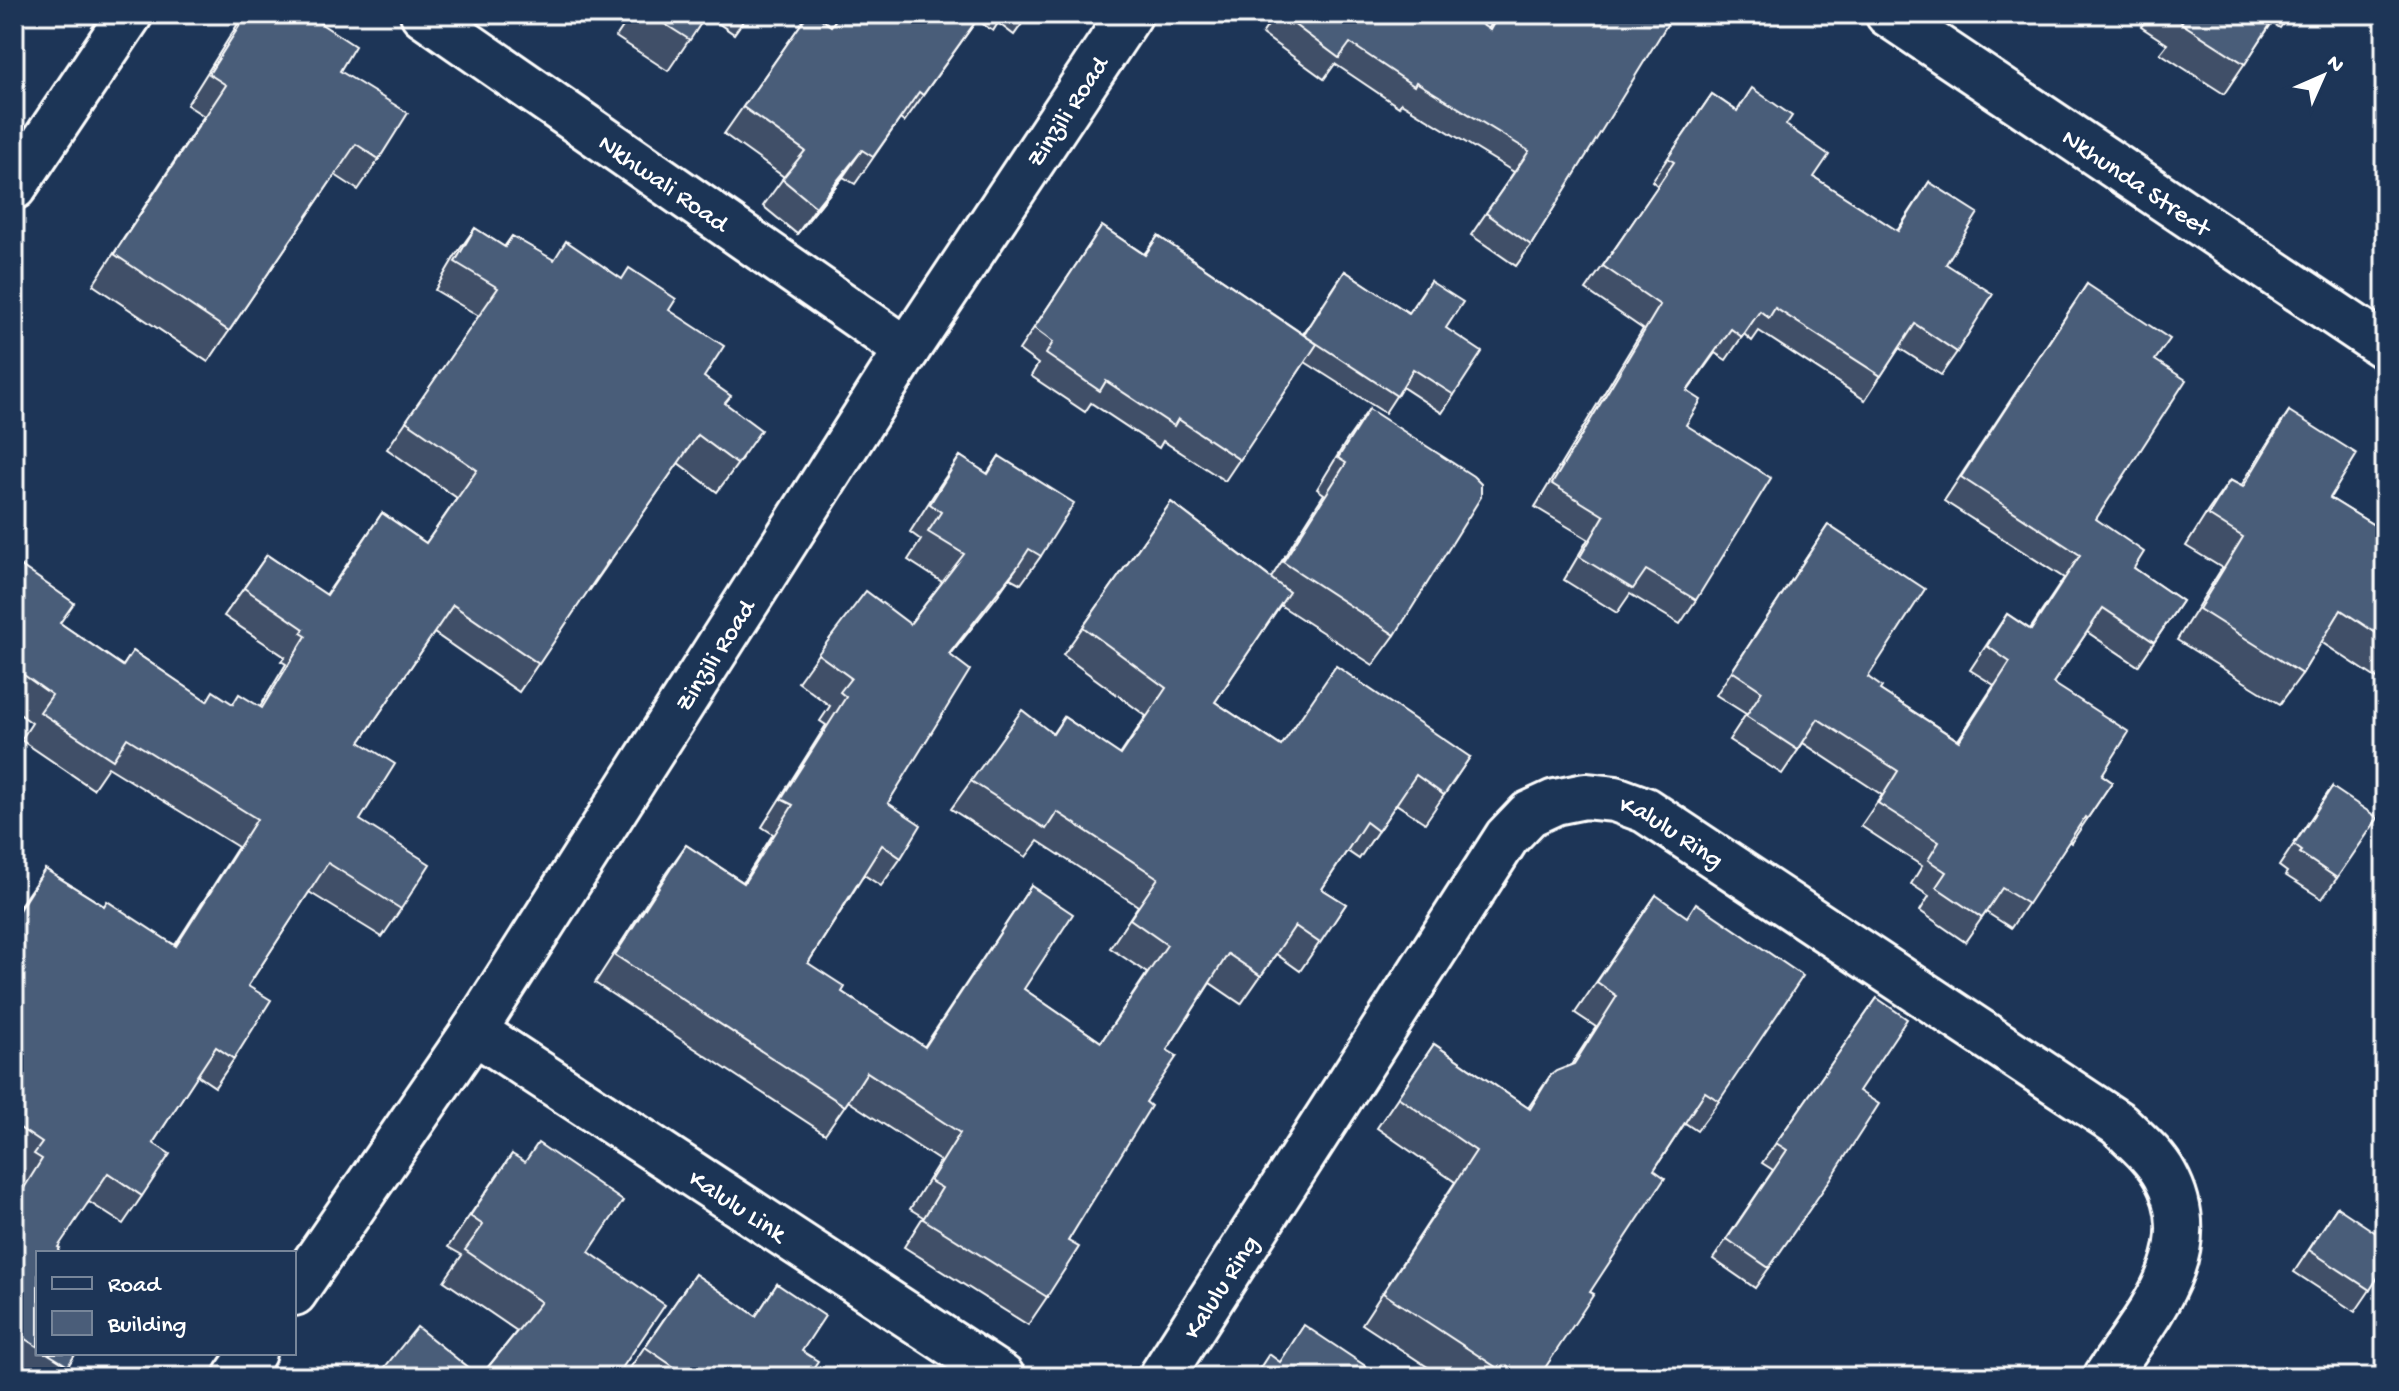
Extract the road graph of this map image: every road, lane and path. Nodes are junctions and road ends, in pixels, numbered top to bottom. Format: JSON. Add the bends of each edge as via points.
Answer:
{"nodes":[{"id":1,"x":130,"y":14,"type":"edge"},
{"id":2,"x":423,"y":14,"type":"edge"},
{"id":3,"x":1130,"y":14,"type":"edge"},
{"id":4,"x":1888,"y":14,"type":"edge"},
{"id":5,"x":14,"y":187,"type":"edge"},
{"id":6,"x":2385,"y":347,"type":"edge"},
{"id":7,"x":907,"y":350,"type":"junction"},
{"id":8,"x":474,"y":1031,"type":"junction"},
{"id":9,"x":296,"y":1290,"type":"edge"},
{"id":10,"x":252,"y":1355,"type":"edge"},
{"id":11,"x":236,"y":1377,"type":"edge"},
{"id":12,"x":1002,"y":1377,"type":"edge"},
{"id":13,"x":1161,"y":1377,"type":"edge"},
{"id":14,"x":2106,"y":1377,"type":"edge"}],
"edges":[{"from":1,"to":5,"type":"street"},
{"from":2,"to":7,"type":"street","name":"Nkhwali Road"},
{"from":3,"to":7,"type":"street","name":"Zinzili Road"},
{"from":4,"to":6,"type":"street","name":"Nkhunda Street"},
{"from":7,"to":8,"type":"street","name":"Zinzili Road"},
{"from":8,"to":9,"type":"street","name":"Zinzili Road"},
{"from":8,"to":12,"type":"street","name":"Kalulu Link"},
{"from":10,"to":11,"type":"street"},
{"from":13,"to":14,"type":"street","name":"Kalulu Ring","via":[[1507,837],[1529,814],[1585,796],[1645,810],[2119,1124],[2149,1152],[2177,1202],[2181,1232],[2159,1297]]}]}
